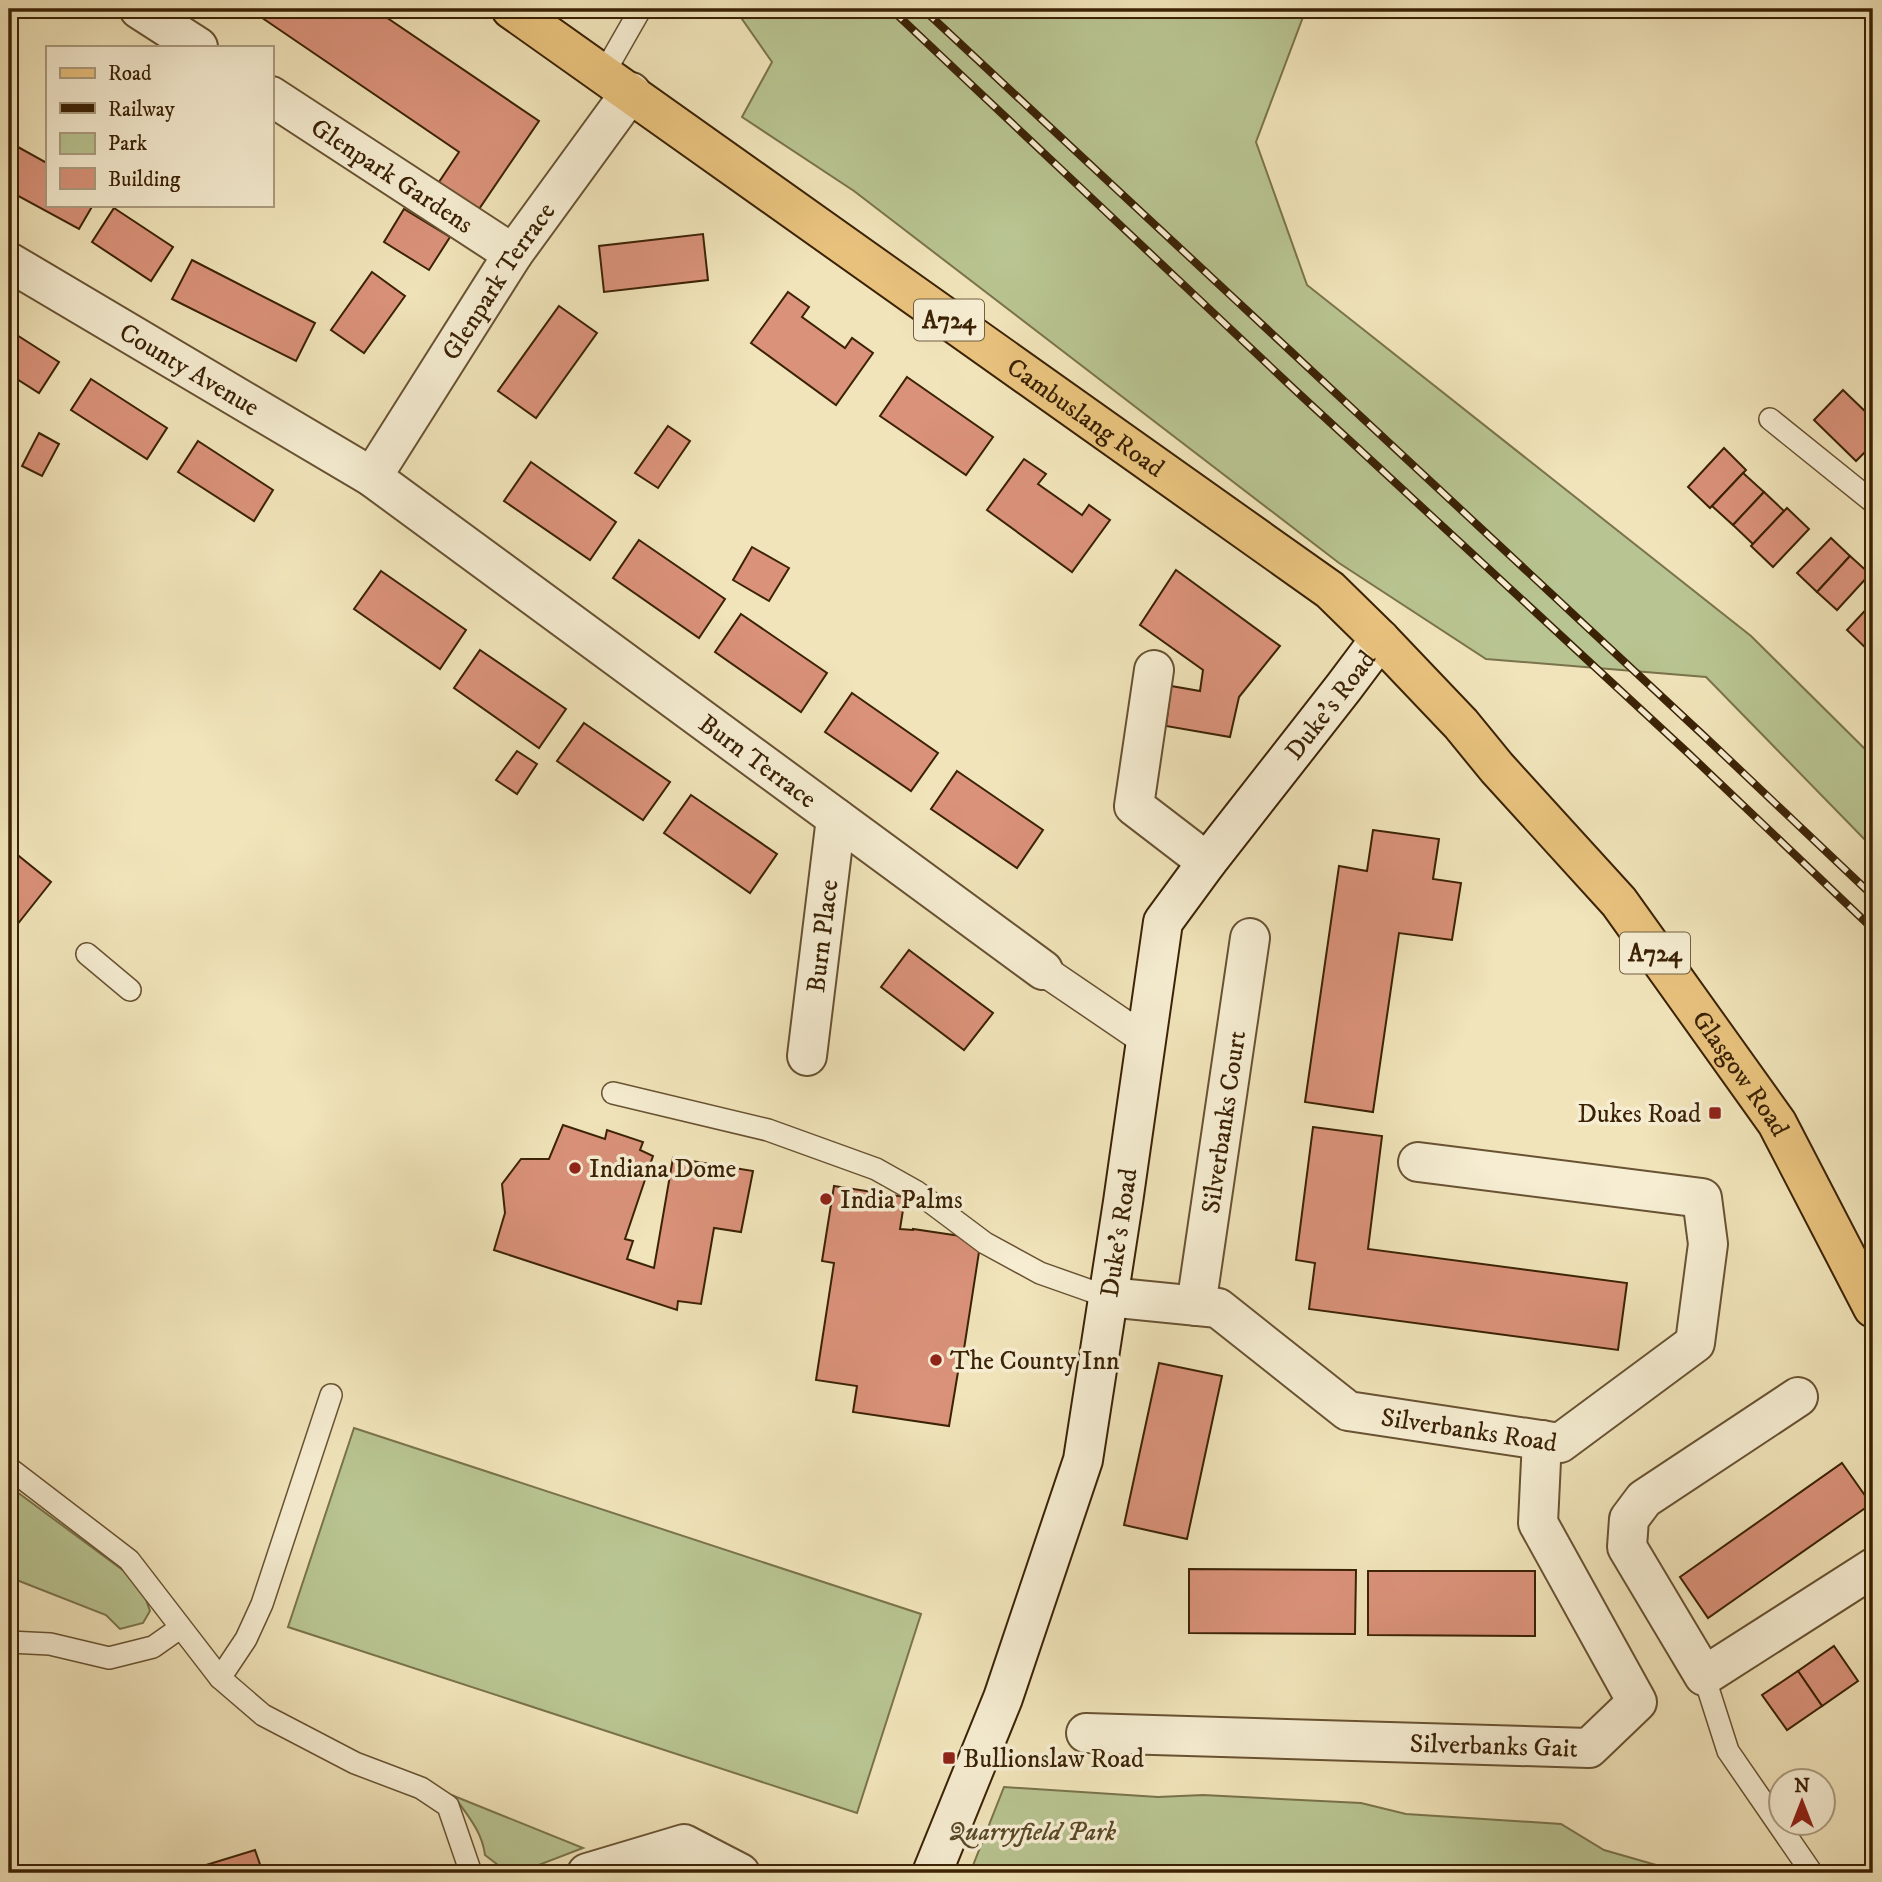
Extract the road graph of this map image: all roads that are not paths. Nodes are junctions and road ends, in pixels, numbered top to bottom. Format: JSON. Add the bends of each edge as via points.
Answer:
{"nodes":[{"id":1,"x":139,"y":9,"type":"edge"},
{"id":2,"x":511,"y":9,"type":"edge"},
{"id":3,"x":638,"y":9,"type":"edge"},
{"id":4,"x":196,"y":46,"type":"edge"},
{"id":5,"x":617,"y":83,"type":"junction"},
{"id":6,"x":273,"y":97,"type":"edge"},
{"id":7,"x":513,"y":254,"type":"junction"},
{"id":8,"x":9,"y":262,"type":"edge"},
{"id":9,"x":1770,"y":419,"type":"dead end"},
{"id":10,"x":372,"y":477,"type":"junction"},
{"id":11,"x":1873,"y":502,"type":"edge"},
{"id":12,"x":1380,"y":639,"type":"junction"},
{"id":13,"x":1154,"y":670,"type":"dead end"},
{"id":14,"x":836,"y":818,"type":"junction"},
{"id":15,"x":1207,"y":862,"type":"junction"},
{"id":16,"x":1250,"y":938,"type":"dead end"},
{"id":17,"x":87,"y":954,"type":"dead end"},
{"id":18,"x":1043,"y":970,"type":"joint"},
{"id":19,"x":130,"y":990,"type":"dead end"},
{"id":20,"x":1146,"y":1040,"type":"junction"},
{"id":21,"x":807,"y":1056,"type":"dead end"},
{"id":22,"x":613,"y":1093,"type":"dead end"},
{"id":23,"x":1418,"y":1162,"type":"dead end"},
{"id":24,"x":1863,"y":1266,"type":"edge"},
{"id":25,"x":1108,"y":1297,"type":"junction"},
{"id":26,"x":1196,"y":1306,"type":"junction"},
{"id":27,"x":1873,"y":1308,"type":"edge"},
{"id":28,"x":331,"y":1395,"type":"dead end"},
{"id":29,"x":1798,"y":1397,"type":"dead end"},
{"id":30,"x":1542,"y":1440,"type":"junction"},
{"id":31,"x":9,"y":1468,"type":"edge"},
{"id":32,"x":1873,"y":1567,"type":"edge"},
{"id":33,"x":180,"y":1628,"type":"junction"},
{"id":34,"x":9,"y":1642,"type":"edge"},
{"id":35,"x":1704,"y":1676,"type":"junction"},
{"id":36,"x":220,"y":1678,"type":"junction"},
{"id":37,"x":1086,"y":1733,"type":"dead end"},
{"id":38,"x":471,"y":1873,"type":"edge"},
{"id":39,"x":587,"y":1873,"type":"edge"},
{"id":40,"x":740,"y":1873,"type":"edge"},
{"id":41,"x":932,"y":1873,"type":"edge"},
{"id":42,"x":1812,"y":1873,"type":"edge"}],
"edges":[{"from":1,"to":4,"type":"street"},
{"from":2,"to":5,"type":"main road","name":"Cambuslang Road","number":"A724"},
{"from":3,"to":5,"type":"lane"},
{"from":5,"to":7,"type":"street","name":"Glenpark Terrace"},
{"from":5,"to":12,"type":"main road","name":"Cambuslang Road","number":"A724","via":[[1330,590]]},
{"from":6,"to":7,"type":"street","name":"Glenpark Gardens"},
{"from":7,"to":10,"type":"street","name":"Glenpark Terrace"},
{"from":8,"to":10,"type":"street","name":"County Avenue"},
{"from":9,"to":11,"type":"lane"},
{"from":10,"to":14,"type":"street","name":"Burn Terrace"},
{"from":12,"to":15,"type":"street","name":"Duke's Road"},
{"from":12,"to":24,"type":"main road","name":"Glasgow Road","number":"A724","via":[[1619,902],[1777,1123]]},
{"from":13,"to":15,"type":"street","via":[[1134,806]]},
{"from":14,"to":18,"type":"street","name":"Burn Terrace"},
{"from":14,"to":21,"type":"street","name":"Burn Place"},
{"from":15,"to":20,"type":"street","name":"Duke's Road","via":[[1163,922]]},
{"from":16,"to":26,"type":"street","name":"Silverbanks Court"},
{"from":17,"to":19,"type":"lane"},
{"from":18,"to":20,"type":"street","name":"Burn Terrace"},
{"from":20,"to":25,"type":"street","name":"Duke's Road"},
{"from":22,"to":25,"type":"lane","via":[[768,1130],[876,1169],[1040,1273]]},
{"from":23,"to":30,"type":"street","name":"Silverbanks Road","via":[[1702,1198],[1708,1244],[1695,1343],[1560,1443]]},
{"from":24,"to":27,"type":"main road","name":"Glasgow Road","number":"A724"},
{"from":25,"to":26,"type":"street","name":"Silverbanks Road"},
{"from":25,"to":41,"type":"street","name":"Duke's Road","via":[[1083,1460],[1003,1698]]},
{"from":26,"to":30,"type":"street","name":"Silverbanks Road","via":[[1218,1308],[1348,1411]]},
{"from":28,"to":36,"type":"lane","via":[[262,1604]]},
{"from":29,"to":35,"type":"street","via":[[1644,1499],[1629,1519],[1627,1547]]},
{"from":30,"to":37,"type":"street","name":"Silverbanks Gait","via":[[1538,1524],[1637,1702],[1589,1748]]},
{"from":31,"to":33,"type":"lane","via":[[129,1560]]},
{"from":32,"to":35,"type":"street"},
{"from":33,"to":34,"type":"lane","via":[[153,1647],[109,1658],[50,1644]]},
{"from":33,"to":36,"type":"lane"},
{"from":35,"to":42,"type":"lane","via":[[1728,1751]]},
{"from":36,"to":38,"type":"lane","via":[[263,1715],[355,1763],[421,1788],[448,1806]]},
{"from":39,"to":40,"type":"street","via":[[684,1844]]}]}
